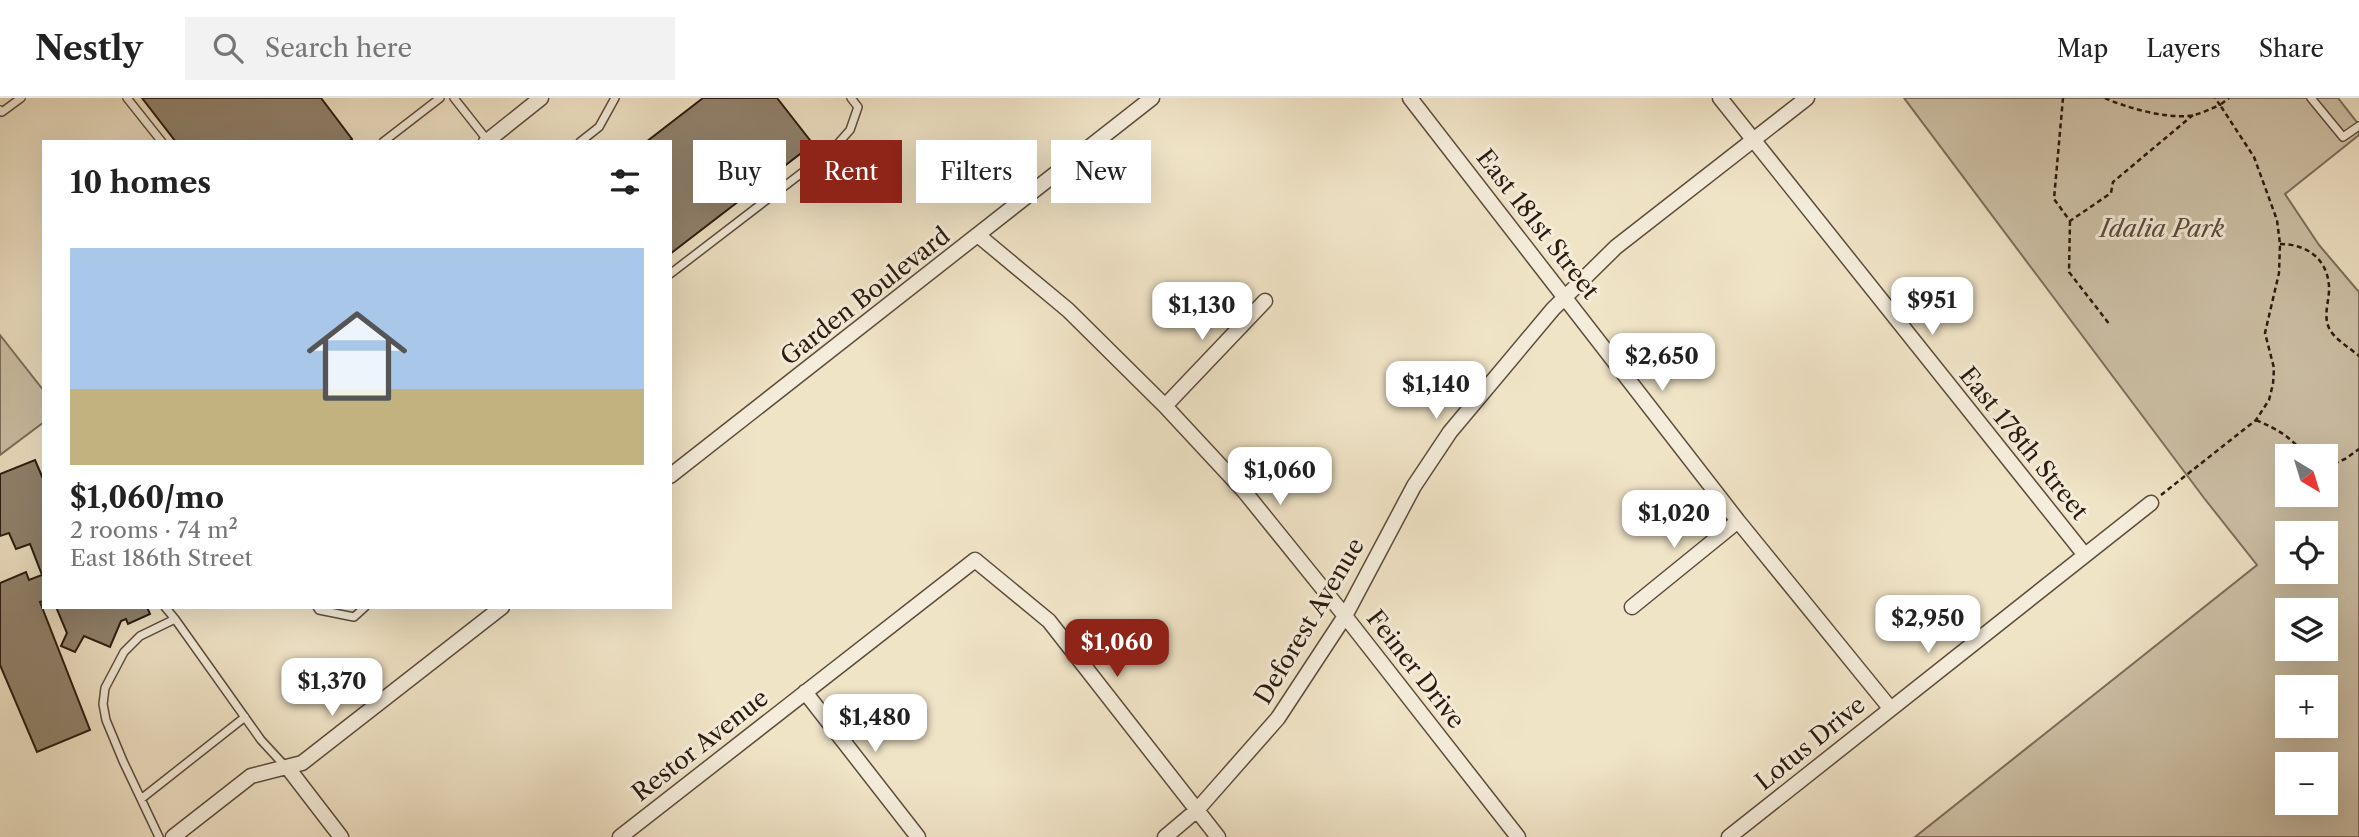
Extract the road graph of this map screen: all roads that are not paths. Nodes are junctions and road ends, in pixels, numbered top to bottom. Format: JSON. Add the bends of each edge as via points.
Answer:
{"nodes":[{"id":1,"x":21,"y":98,"type":"edge"},
{"id":2,"x":127,"y":98,"type":"edge"},
{"id":3,"x":440,"y":98,"type":"edge"},
{"id":4,"x":454,"y":98,"type":"edge"},
{"id":5,"x":541,"y":98,"type":"edge"},
{"id":6,"x":615,"y":98,"type":"edge"},
{"id":7,"x":851,"y":98,"type":"edge"},
{"id":8,"x":1410,"y":98,"type":"edge"},
{"id":9,"x":1720,"y":98,"type":"edge"},
{"id":10,"x":1807,"y":98,"type":"edge"},
{"id":11,"x":2311,"y":98,"type":"edge"},
{"id":12,"x":1149,"y":99,"type":"edge"},
{"id":13,"x":0,"y":110,"type":"edge"},
{"id":14,"x":2359,"y":126,"type":"edge"},
{"id":15,"x":160,"y":140,"type":"edge"},
{"id":16,"x":386,"y":140,"type":"edge"},
{"id":17,"x":486,"y":140,"type":"edge"},
{"id":18,"x":488,"y":140,"type":"edge"},
{"id":19,"x":583,"y":140,"type":"edge"},
{"id":20,"x":1754,"y":141,"type":"junction"},
{"id":21,"x":979,"y":236,"type":"junction"},
{"id":22,"x":672,"y":272,"type":"edge"},
{"id":23,"x":1564,"y":295,"type":"junction"},
{"id":24,"x":1265,"y":301,"type":"dead end"},
{"id":25,"x":1165,"y":406,"type":"junction"},
{"id":26,"x":672,"y":475,"type":"edge"},
{"id":27,"x":2151,"y":503,"type":"road end"},
{"id":28,"x":1738,"y":521,"type":"junction"},
{"id":29,"x":2084,"y":554,"type":"junction"},
{"id":30,"x":1632,"y":607,"type":"dead end"},
{"id":31,"x":167,"y":609,"type":"edge"},
{"id":32,"x":318,"y":609,"type":"edge"},
{"id":33,"x":363,"y":609,"type":"edge"},
{"id":34,"x":499,"y":609,"type":"edge"},
{"id":35,"x":1345,"y":615,"type":"junction"},
{"id":36,"x":175,"y":619,"type":"junction"},
{"id":37,"x":805,"y":692,"type":"junction"},
{"id":38,"x":1890,"y":708,"type":"junction"},
{"id":39,"x":245,"y":717,"type":"junction"},
{"id":40,"x":288,"y":768,"type":"junction"},
{"id":41,"x":141,"y":799,"type":"junction"},
{"id":42,"x":1197,"y":810,"type":"junction"},
{"id":43,"x":626,"y":835,"type":"edge"},
{"id":44,"x":159,"y":837,"type":"edge"},
{"id":45,"x":173,"y":837,"type":"edge"},
{"id":46,"x":341,"y":837,"type":"edge"},
{"id":47,"x":918,"y":837,"type":"edge"},
{"id":48,"x":1165,"y":837,"type":"edge"},
{"id":49,"x":1218,"y":837,"type":"edge"},
{"id":50,"x":1518,"y":837,"type":"edge"},
{"id":51,"x":1729,"y":837,"type":"edge"}],
"edges":[{"from":1,"to":13,"type":"lane"},
{"from":2,"to":15,"type":"lane"},
{"from":3,"to":16,"type":"lane"},
{"from":4,"to":17,"type":"lane"},
{"from":5,"to":18,"type":"street"},
{"from":6,"to":19,"type":"lane","via":[[600,127]]},
{"from":7,"to":22,"type":"lane","via":[[858,107],[850,130],[833,149]]},
{"from":8,"to":23,"type":"street","name":"East 181st Street"},
{"from":9,"to":20,"type":"street","name":"East 178th Street"},
{"from":10,"to":20,"type":"street","name":"Deforest Avenue"},
{"from":11,"to":14,"type":"lane","via":[[2343,137]]},
{"from":12,"to":21,"type":"street","name":"Garden Boulevard"},
{"from":20,"to":23,"type":"street","name":"Deforest Avenue","via":[[1616,247]]},
{"from":20,"to":29,"type":"street","name":"East 178th Street"},
{"from":21,"to":25,"type":"street","name":"Feiner Drive","via":[[1068,310]]},
{"from":21,"to":26,"type":"street","name":"Garden Boulevard"},
{"from":23,"to":28,"type":"street","name":"East 181st Street"},
{"from":23,"to":35,"type":"street","name":"Deforest Avenue","via":[[1450,432],[1414,486]]},
{"from":24,"to":25,"type":"street"},
{"from":25,"to":35,"type":"street","name":"Feiner Drive","via":[[1244,491]]},
{"from":27,"to":29,"type":"street","name":"Lotus Drive"},
{"from":28,"to":30,"type":"street"},
{"from":28,"to":38,"type":"street","name":"East 181st Street"},
{"from":29,"to":38,"type":"street","name":"Lotus Drive"},
{"from":31,"to":36,"type":"lane"},
{"from":32,"to":33,"type":"lane","via":[[354,617]]},
{"from":34,"to":40,"type":"street","via":[[302,764]]},
{"from":35,"to":42,"type":"street","name":"Deforest Avenue","via":[[1278,718]]},
{"from":35,"to":50,"type":"street","name":"Feiner Drive"},
{"from":36,"to":39,"type":"lane"},
{"from":36,"to":41,"type":"lane","via":[[140,636],[124,652],[105,688],[106,720]]},
{"from":37,"to":42,"type":"street","name":"Restor Avenue","via":[[975,560],[1049,621]]},
{"from":37,"to":43,"type":"street","name":"Restor Avenue"},
{"from":37,"to":47,"type":"street"},
{"from":38,"to":51,"type":"street","name":"Lotus Drive"},
{"from":39,"to":40,"type":"lane"},
{"from":39,"to":41,"type":"lane"},
{"from":40,"to":45,"type":"street","via":[[251,776]]},
{"from":40,"to":46,"type":"street"},
{"from":41,"to":44,"type":"lane"},
{"from":42,"to":48,"type":"street","name":"Deforest Avenue"},
{"from":42,"to":49,"type":"street"}]}
